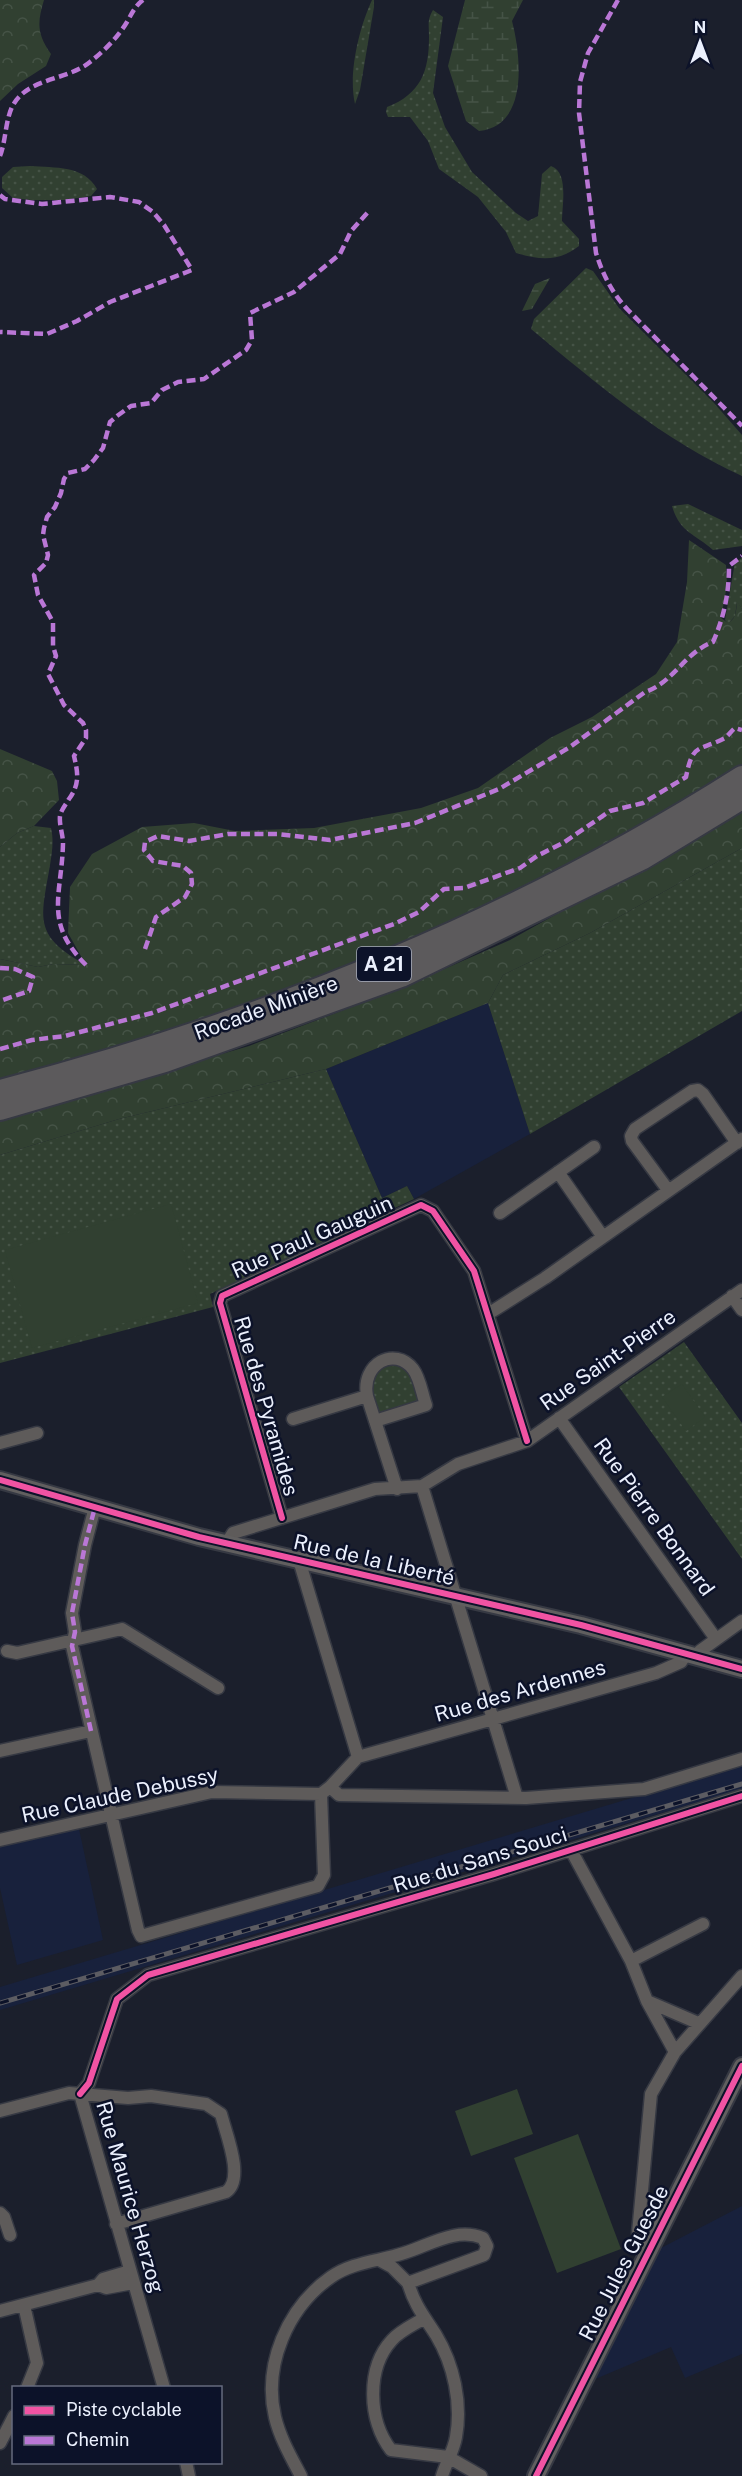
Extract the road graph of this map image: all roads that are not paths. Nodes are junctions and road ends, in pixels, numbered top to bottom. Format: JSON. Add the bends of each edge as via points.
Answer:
{"nodes":[{"id":1,"x":742,"y":777,"type":"edge"},
{"id":2,"x":742,"y":798,"type":"edge"},
{"id":3,"x":0,"y":1091,"type":"edge"},
{"id":4,"x":0,"y":1109,"type":"edge"},
{"id":5,"x":740,"y":1141,"type":"edge"},
{"id":6,"x":594,"y":1147,"type":"dead end"},
{"id":7,"x":558,"y":1173,"type":"junction"},
{"id":8,"x":668,"y":1190,"type":"junction"},
{"id":9,"x":500,"y":1213,"type":"dead end"},
{"id":10,"x":603,"y":1237,"type":"junction"},
{"id":11,"x":737,"y":1293,"type":"edge"},
{"id":12,"x":219,"y":1303,"type":"joint"},
{"id":13,"x":742,"y":1310,"type":"edge"},
{"id":14,"x":488,"y":1314,"type":"junction"},
{"id":15,"x":367,"y":1396,"type":"junction"},
{"id":16,"x":559,"y":1418,"type":"junction"},
{"id":17,"x":293,"y":1419,"type":"dead end"},
{"id":18,"x":375,"y":1421,"type":"junction"},
{"id":19,"x":37,"y":1433,"type":"dead end"},
{"id":20,"x":527,"y":1442,"type":"junction"},
{"id":21,"x":0,"y":1443,"type":"edge"},
{"id":22,"x":0,"y":1480,"type":"edge"},
{"id":23,"x":422,"y":1486,"type":"junction"},
{"id":24,"x":397,"y":1489,"type":"junction"},
{"id":25,"x":95,"y":1507,"type":"junction"},
{"id":26,"x":282,"y":1518,"type":"junction"},
{"id":27,"x":226,"y":1544,"type":"junction"},
{"id":28,"x":299,"y":1560,"type":"junction"},
{"id":29,"x":456,"y":1595,"type":"junction"},
{"id":30,"x":742,"y":1621,"type":"edge"},
{"id":31,"x":716,"y":1639,"type":"junction"},
{"id":32,"x":73,"y":1640,"type":"junction"},
{"id":33,"x":7,"y":1651,"type":"dead end"},
{"id":34,"x":692,"y":1655,"type":"junction"},
{"id":35,"x":742,"y":1669,"type":"edge"},
{"id":36,"x":218,"y":1688,"type":"dead end"},
{"id":37,"x":494,"y":1719,"type":"junction"},
{"id":38,"x":91,"y":1731,"type":"junction"},
{"id":39,"x":0,"y":1751,"type":"edge"},
{"id":40,"x":358,"y":1757,"type":"junction"},
{"id":41,"x":742,"y":1760,"type":"edge"},
{"id":42,"x":325,"y":1791,"type":"junction"},
{"id":43,"x":742,"y":1796,"type":"edge"},
{"id":44,"x":517,"y":1798,"type":"junction"},
{"id":45,"x":112,"y":1814,"type":"junction"},
{"id":46,"x":0,"y":1840,"type":"edge"},
{"id":47,"x":571,"y":1850,"type":"junction"},
{"id":48,"x":702,"y":1924,"type":"dead end"},
{"id":49,"x":227,"y":1952,"type":"joint"},
{"id":50,"x":631,"y":1960,"type":"junction"},
{"id":51,"x":742,"y":1976,"type":"edge"},
{"id":52,"x":647,"y":2001,"type":"junction"},
{"id":53,"x":698,"y":2023,"type":"junction"},
{"id":54,"x":675,"y":2052,"type":"junction"},
{"id":55,"x":742,"y":2066,"type":"edge"},
{"id":56,"x":81,"y":2094,"type":"junction"},
{"id":57,"x":0,"y":2111,"type":"edge"},
{"id":58,"x":0,"y":2213,"type":"edge"},
{"id":59,"x":116,"y":2224,"type":"junction"},
{"id":60,"x":10,"y":2235,"type":"dead end"},
{"id":61,"x":648,"y":2250,"type":"junction"},
{"id":62,"x":381,"y":2260,"type":"junction"},
{"id":63,"x":131,"y":2277,"type":"junction"},
{"id":64,"x":408,"y":2283,"type":"junction"},
{"id":65,"x":24,"y":2305,"type":"junction"},
{"id":66,"x":0,"y":2311,"type":"edge"},
{"id":67,"x":423,"y":2319,"type":"junction"},
{"id":68,"x":28,"y":2386,"type":"edge"},
{"id":69,"x":163,"y":2386,"type":"edge"},
{"id":70,"x":12,"y":2420,"type":"edge"},
{"id":71,"x":0,"y":2443,"type":"edge"},
{"id":72,"x":448,"y":2457,"type":"junction"},
{"id":73,"x":301,"y":2476,"type":"edge"},
{"id":74,"x":442,"y":2476,"type":"edge"},
{"id":75,"x":481,"y":2476,"type":"edge"},
{"id":76,"x":536,"y":2476,"type":"edge"}],
"edges":[{"from":1,"to":3,"type":"highway","name":"Rocade Minière","number":"A 21","via":[[688,812],[584,868],[354,977],[174,1040]]},
{"from":2,"to":4,"type":"highway","name":"Rocade Minière","number":"A 21","via":[[643,858],[401,976],[165,1061]]},
{"from":5,"to":8,"type":"street"},
{"from":5,"to":8,"type":"street","via":[[698,1090],[635,1129],[632,1141]]},
{"from":6,"to":7,"type":"street"},
{"from":7,"to":9,"type":"street"},
{"from":7,"to":10,"type":"street"},
{"from":8,"to":10,"type":"street"},
{"from":10,"to":14,"type":"street"},
{"from":11,"to":13,"type":"street"},
{"from":11,"to":16,"type":"street","name":"Rue Saint-Pierre"},
{"from":12,"to":14,"type":"street","name":"Rue Paul Gauguin","via":[[222,1296],[422,1205],[433,1210],[474,1271]]},
{"from":12,"to":26,"type":"street","name":"Rue des Pyramides"},
{"from":14,"to":20,"type":"street"},
{"from":15,"to":17,"type":"street"},
{"from":15,"to":18,"type":"street"},
{"from":15,"to":18,"type":"street","via":[[368,1373],[376,1364],[397,1359],[415,1371],[426,1405]]},
{"from":16,"to":20,"type":"street","name":"Rue Saint-Pierre"},
{"from":16,"to":31,"type":"street","name":"Rue Pierre Bonnard"},
{"from":18,"to":24,"type":"street"},
{"from":19,"to":21,"type":"street"},
{"from":20,"to":23,"type":"street","name":"Rue Saint-Pierre","via":[[458,1464]]},
{"from":22,"to":25,"type":"street","name":"Rue de la Liberté"},
{"from":23,"to":24,"type":"street","name":"Rue Saint-Pierre"},
{"from":23,"to":29,"type":"street"},
{"from":24,"to":26,"type":"street","name":"Rue Saint-Pierre","via":[[375,1489]]},
{"from":25,"to":27,"type":"street","name":"Rue de la Liberté"},
{"from":25,"to":32,"type":"street","via":[[72,1613]]},
{"from":26,"to":27,"type":"street","name":"Rue Saint-Pierre","via":[[233,1533]]},
{"from":27,"to":28,"type":"street","name":"Rue de la Liberté"},
{"from":28,"to":29,"type":"street","name":"Rue de la Liberté"},
{"from":28,"to":40,"type":"street"},
{"from":29,"to":34,"type":"street","name":"Rue de la Liberté"},
{"from":29,"to":37,"type":"street"},
{"from":30,"to":31,"type":"street","name":"Rue des Ardennes"},
{"from":31,"to":34,"type":"street","name":"Rue des Ardennes"},
{"from":32,"to":33,"type":"street","via":[[17,1653]]},
{"from":32,"to":36,"type":"street","via":[[126,1630]]},
{"from":32,"to":38,"type":"street"},
{"from":34,"to":35,"type":"street","name":"Rue de la Liberté"},
{"from":34,"to":37,"type":"street","name":"Rue des Ardennes","via":[[656,1673]]},
{"from":37,"to":40,"type":"street","name":"Rue des Ardennes"},
{"from":37,"to":44,"type":"street"},
{"from":38,"to":39,"type":"street"},
{"from":38,"to":45,"type":"street"},
{"from":40,"to":42,"type":"street"},
{"from":41,"to":44,"type":"street","name":"Rue Claude Debussy","via":[[644,1789]]},
{"from":42,"to":44,"type":"street","name":"Rue Claude Debussy","via":[[339,1795]]},
{"from":42,"to":45,"type":"street","name":"Rue Claude Debussy","via":[[212,1792]]},
{"from":42,"to":45,"type":"street","via":[[324,1875],[318,1886],[141,1936]]},
{"from":43,"to":47,"type":"street","name":"Rue du Sans Souci"},
{"from":45,"to":46,"type":"street","name":"Rue Claude Debussy"},
{"from":47,"to":49,"type":"street","name":"Rue du Sans Souci"},
{"from":47,"to":50,"type":"street"},
{"from":48,"to":50,"type":"street"},
{"from":49,"to":56,"type":"street","name":"Rue Maurice Herzog","via":[[148,1975],[117,1999],[89,2083]]},
{"from":50,"to":52,"type":"street"},
{"from":51,"to":53,"type":"street"},
{"from":52,"to":53,"type":"street"},
{"from":52,"to":54,"type":"street"},
{"from":53,"to":54,"type":"street"},
{"from":54,"to":61,"type":"street","via":[[651,2094],[638,2233]]},
{"from":55,"to":61,"type":"street","name":"Rue Jules Guesde"},
{"from":56,"to":57,"type":"street","via":[[69,2093]]},
{"from":56,"to":59,"type":"street","name":"Rue Maurice Herzog"},
{"from":56,"to":59,"type":"street","via":[[152,2096],[206,2104],[221,2114],[236,2174],[231,2188]]},
{"from":58,"to":60,"type":"street"},
{"from":59,"to":63,"type":"street","name":"Rue Maurice Herzog"},
{"from":61,"to":76,"type":"street","name":"Rue Jules Guesde"},
{"from":62,"to":64,"type":"street"},
{"from":62,"to":64,"type":"street","via":[[461,2234],[483,2238],[487,2246],[484,2255]]},
{"from":62,"to":73,"type":"street","via":[[359,2263],[332,2276],[306,2299],[287,2324],[271,2379],[275,2418]]},
{"from":63,"to":65,"type":"street","via":[[104,2279],[98,2285]]},
{"from":63,"to":69,"type":"street","name":"Rue Maurice Herzog"},
{"from":64,"to":67,"type":"street"},
{"from":65,"to":66,"type":"street"},
{"from":65,"to":68,"type":"street","via":[[37,2363]]},
{"from":67,"to":72,"type":"street","via":[[435,2334],[454,2376],[458,2417],[456,2438]]},
{"from":67,"to":72,"type":"street","via":[[392,2340],[378,2362],[373,2382],[375,2410],[379,2431],[391,2450]]},
{"from":70,"to":71,"type":"street"},
{"from":72,"to":74,"type":"street"},
{"from":72,"to":75,"type":"street"}]}
